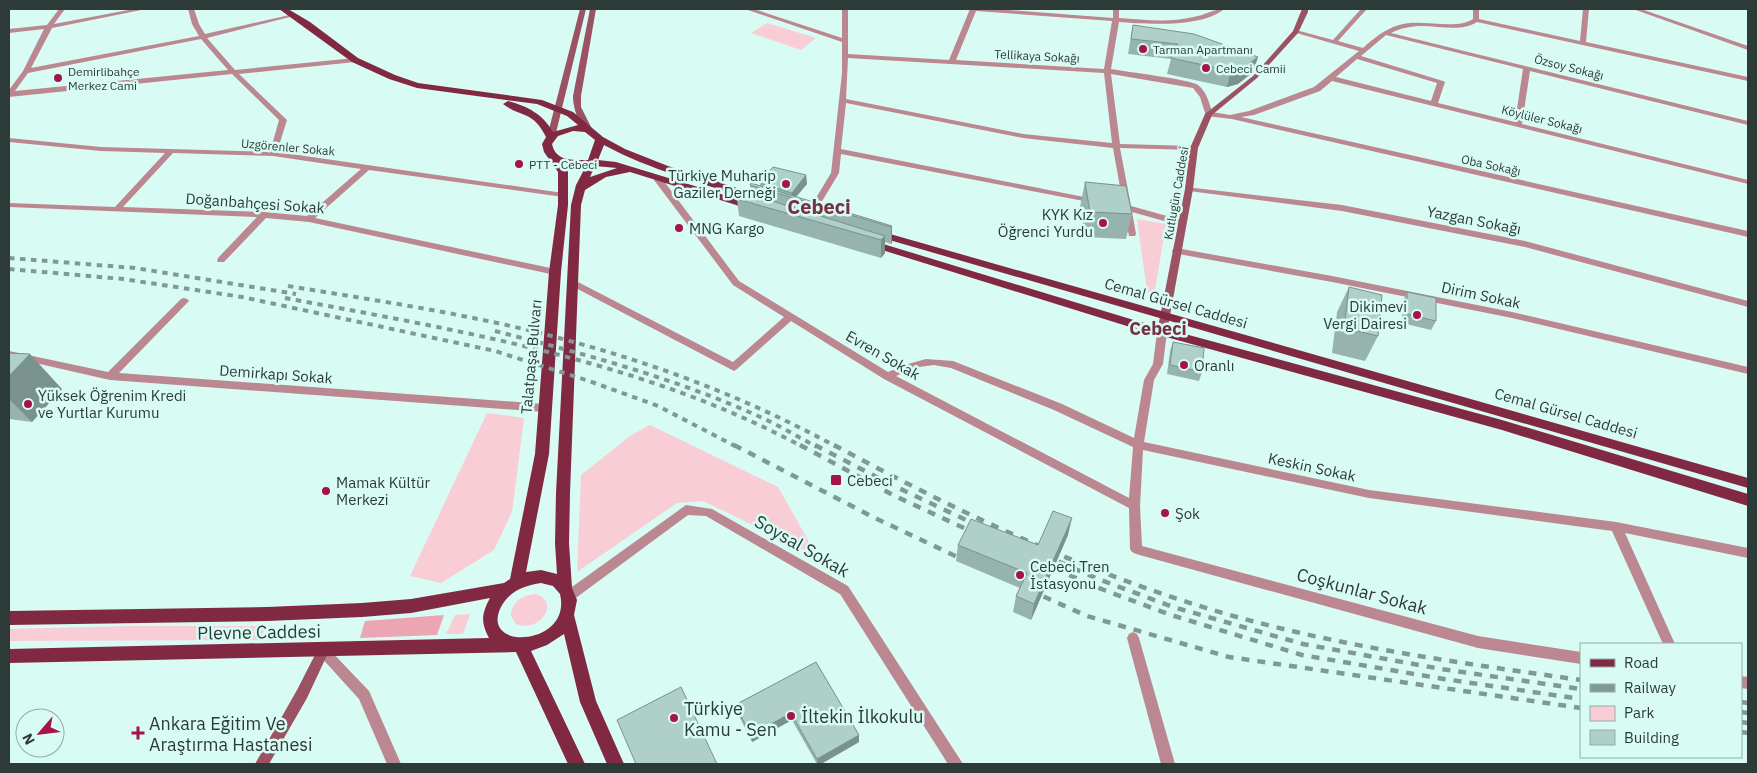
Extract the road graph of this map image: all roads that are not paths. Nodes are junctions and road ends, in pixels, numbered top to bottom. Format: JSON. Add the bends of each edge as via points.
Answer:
{"nodes":[{"id":1,"x":62,"y":9,"type":"edge"},
{"id":2,"x":142,"y":9,"type":"edge"},
{"id":3,"x":191,"y":9,"type":"edge"},
{"id":4,"x":283,"y":9,"type":"edge"},
{"id":5,"x":583,"y":9,"type":"edge"},
{"id":6,"x":593,"y":9,"type":"edge"},
{"id":7,"x":749,"y":9,"type":"edge"},
{"id":8,"x":845,"y":9,"type":"edge"},
{"id":9,"x":973,"y":9,"type":"edge"},
{"id":10,"x":1116,"y":9,"type":"edge"},
{"id":11,"x":1221,"y":9,"type":"edge"},
{"id":12,"x":1305,"y":9,"type":"edge"},
{"id":13,"x":1364,"y":9,"type":"edge"},
{"id":14,"x":1476,"y":9,"type":"edge"},
{"id":15,"x":1586,"y":9,"type":"edge"},
{"id":16,"x":1636,"y":9,"type":"edge"},
{"id":17,"x":292,"y":15,"type":"junction"},
{"id":18,"x":1476,"y":20,"type":"junction"},
{"id":19,"x":1117,"y":21,"type":"junction"},
{"id":20,"x":49,"y":27,"type":"junction"},
{"id":21,"x":9,"y":31,"type":"edge"},
{"id":22,"x":1296,"y":32,"type":"junction"},
{"id":23,"x":1385,"y":33,"type":"junction"},
{"id":24,"x":202,"y":37,"type":"junction"},
{"id":25,"x":844,"y":41,"type":"junction"},
{"id":26,"x":1334,"y":42,"type":"junction"},
{"id":27,"x":1583,"y":43,"type":"junction"},
{"id":28,"x":1748,"y":48,"type":"edge"},
{"id":29,"x":1364,"y":50,"type":"junction"},
{"id":30,"x":845,"y":56,"type":"junction"},
{"id":31,"x":1356,"y":56,"type":"junction"},
{"id":32,"x":355,"y":60,"type":"junction"},
{"id":33,"x":952,"y":62,"type":"junction"},
{"id":34,"x":1527,"y":68,"type":"junction"},
{"id":35,"x":26,"y":71,"type":"junction"},
{"id":36,"x":1107,"y":72,"type":"junction"},
{"id":37,"x":234,"y":73,"type":"junction"},
{"id":38,"x":1330,"y":78,"type":"junction"},
{"id":39,"x":1748,"y":79,"type":"edge"},
{"id":40,"x":10,"y":94,"type":"edge"},
{"id":41,"x":482,"y":95,"type":"junction"},
{"id":42,"x":842,"y":100,"type":"junction"},
{"id":43,"x":1434,"y":104,"type":"junction"},
{"id":44,"x":558,"y":109,"type":"junction"},
{"id":45,"x":1209,"y":114,"type":"junction"},
{"id":46,"x":1230,"y":117,"type":"junction"},
{"id":47,"x":1748,"y":123,"type":"edge"},
{"id":48,"x":1518,"y":125,"type":"junction"},
{"id":49,"x":588,"y":129,"type":"junction"},
{"id":50,"x":551,"y":137,"type":"junction"},
{"id":51,"x":600,"y":139,"type":"junction"},
{"id":52,"x":9,"y":140,"type":"edge"},
{"id":53,"x":1116,"y":146,"type":"junction"},
{"id":54,"x":1194,"y":148,"type":"junction"},
{"id":55,"x":170,"y":152,"type":"junction"},
{"id":56,"x":838,"y":152,"type":"junction"},
{"id":57,"x":273,"y":154,"type":"junction"},
{"id":58,"x":553,"y":157,"type":"junction"},
{"id":59,"x":592,"y":162,"type":"junction"},
{"id":60,"x":368,"y":167,"type":"junction"},
{"id":61,"x":632,"y":170,"type":"junction"},
{"id":62,"x":657,"y":178,"type":"junction"},
{"id":63,"x":1748,"y":182,"type":"edge"},
{"id":64,"x":580,"y":189,"type":"junction"},
{"id":65,"x":1189,"y":189,"type":"junction"},
{"id":66,"x":563,"y":195,"type":"junction"},
{"id":67,"x":1100,"y":202,"type":"edge"},
{"id":68,"x":1109,"y":204,"type":"edge"},
{"id":69,"x":9,"y":205,"type":"edge"},
{"id":70,"x":1128,"y":207,"type":"junction"},
{"id":71,"x":117,"y":208,"type":"junction"},
{"id":72,"x":264,"y":215,"type":"junction"},
{"id":73,"x":310,"y":218,"type":"junction"},
{"id":74,"x":809,"y":218,"type":"edge"},
{"id":75,"x":1182,"y":223,"type":"junction"},
{"id":76,"x":867,"y":230,"type":"edge"},
{"id":77,"x":1132,"y":234,"type":"edge"},
{"id":78,"x":1748,"y":234,"type":"edge"},
{"id":79,"x":858,"y":240,"type":"edge"},
{"id":80,"x":1176,"y":251,"type":"junction"},
{"id":81,"x":221,"y":260,"type":"dead end"},
{"id":82,"x":555,"y":272,"type":"junction"},
{"id":83,"x":574,"y":283,"type":"junction"},
{"id":84,"x":184,"y":300,"type":"dead end"},
{"id":85,"x":1748,"y":304,"type":"edge"},
{"id":86,"x":1164,"y":316,"type":"junction"},
{"id":87,"x":790,"y":317,"type":"junction"},
{"id":88,"x":1162,"y":332,"type":"junction"},
{"id":89,"x":9,"y":354,"type":"edge"},
{"id":90,"x":1748,"y":372,"type":"edge"},
{"id":91,"x":110,"y":376,"type":"junction"},
{"id":92,"x":887,"y":376,"type":"junction"},
{"id":93,"x":544,"y":408,"type":"junction"},
{"id":94,"x":1138,"y":445,"type":"junction"},
{"id":95,"x":1748,"y":484,"type":"edge"},
{"id":96,"x":1748,"y":500,"type":"edge"},
{"id":97,"x":1134,"y":506,"type":"junction"},
{"id":98,"x":1616,"y":527,"type":"junction"},
{"id":99,"x":1748,"y":553,"type":"edge"},
{"id":100,"x":511,"y":585,"type":"junction"},
{"id":101,"x":567,"y":592,"type":"junction"},
{"id":102,"x":567,"y":616,"type":"junction"},
{"id":103,"x":9,"y":618,"type":"edge"},
{"id":104,"x":1133,"y":638,"type":"dead end"},
{"id":105,"x":1668,"y":643,"type":"edge"},
{"id":106,"x":516,"y":646,"type":"junction"},
{"id":107,"x":323,"y":651,"type":"junction"},
{"id":108,"x":9,"y":656,"type":"edge"},
{"id":109,"x":1580,"y":658,"type":"edge"},
{"id":110,"x":262,"y":764,"type":"edge"},
{"id":111,"x":394,"y":764,"type":"edge"},
{"id":112,"x":577,"y":764,"type":"edge"},
{"id":113,"x":616,"y":764,"type":"edge"},
{"id":114,"x":956,"y":764,"type":"edge"},
{"id":115,"x":1168,"y":764,"type":"edge"}],
"edges":[{"from":1,"to":20,"type":"street"},
{"from":2,"to":20,"type":"street"},
{"from":3,"to":24,"type":"street","via":[[192,19]]},
{"from":4,"to":17,"type":"main road"},
{"from":5,"to":44,"type":"street"},
{"from":6,"to":49,"type":"street","via":[[577,96],[577,107]]},
{"from":7,"to":25,"type":"street"},
{"from":8,"to":25,"type":"street"},
{"from":9,"to":19,"type":"street"},
{"from":9,"to":33,"type":"street"},
{"from":10,"to":19,"type":"street"},
{"from":11,"to":19,"type":"street","via":[[1184,21]]},
{"from":12,"to":22,"type":"street","name":"Kutlugün Caddesi"},
{"from":13,"to":26,"type":"street"},
{"from":14,"to":18,"type":"street"},
{"from":15,"to":27,"type":"street"},
{"from":16,"to":28,"type":"street"},
{"from":17,"to":24,"type":"street"},
{"from":17,"to":32,"type":"main road"},
{"from":18,"to":23,"type":"street","via":[[1451,26],[1401,26]]},
{"from":18,"to":27,"type":"street"},
{"from":19,"to":36,"type":"street"},
{"from":20,"to":21,"type":"street"},
{"from":20,"to":35,"type":"street"},
{"from":22,"to":26,"type":"street"},
{"from":22,"to":45,"type":"street","name":"Kutlugün Caddesi","via":[[1255,77]]},
{"from":23,"to":29,"type":"street"},
{"from":23,"to":34,"type":"street","name":"Özsoy Sokağı"},
{"from":24,"to":35,"type":"street"},
{"from":24,"to":37,"type":"street"},
{"from":25,"to":30,"type":"street"},
{"from":26,"to":29,"type":"street"},
{"from":27,"to":39,"type":"street"},
{"from":29,"to":31,"type":"street"},
{"from":30,"to":33,"type":"street","name":"Tellikaya Sokağı"},
{"from":30,"to":42,"type":"street"},
{"from":31,"to":38,"type":"street"},
{"from":31,"to":43,"type":"street","via":[[1441,82]]},
{"from":32,"to":37,"type":"street"},
{"from":32,"to":41,"type":"main road","via":[[417,85]]},
{"from":33,"to":36,"type":"street","name":"Tellikaya Sokağı"},
{"from":34,"to":47,"type":"street","name":"Özsoy Sokağı"},
{"from":34,"to":48,"type":"street"},
{"from":35,"to":40,"type":"street"},
{"from":36,"to":45,"type":"street","name":"Tellikaya Sokağı","via":[[1195,86],[1204,98]]},
{"from":36,"to":53,"type":"street"},
{"from":37,"to":40,"type":"street"},
{"from":37,"to":57,"type":"street","via":[[283,120]]},
{"from":38,"to":43,"type":"street","name":"Köylüler Sokağı"},
{"from":38,"to":46,"type":"street","via":[[1317,89],[1251,113]]},
{"from":41,"to":44,"type":"main road","via":[[539,102]]},
{"from":41,"to":50,"type":"main road","via":[[529,111],[542,122]]},
{"from":42,"to":53,"type":"street","via":[[1014,135]]},
{"from":42,"to":56,"type":"street"},
{"from":43,"to":48,"type":"street","name":"Köylüler Sokağı"},
{"from":44,"to":49,"type":"main road"},
{"from":44,"to":50,"type":"street"},
{"from":45,"to":46,"type":"street"},
{"from":45,"to":54,"type":"street","name":"Kutlugün Caddesi"},
{"from":46,"to":78,"type":"street","name":"Oba Sokağı"},
{"from":48,"to":63,"type":"street","name":"Köylüler Sokağı"},
{"from":49,"to":50,"type":"main road","via":[[570,128]]},
{"from":49,"to":51,"type":"main road"},
{"from":50,"to":58,"type":"main road","name":"Talatpaşa Bulvarı","via":[[547,144]]},
{"from":51,"to":59,"type":"main road"},
{"from":51,"to":62,"type":"main road","via":[[622,151],[770,207]]},
{"from":52,"to":55,"type":"street","name":"Uzgörenler Sokak"},
{"from":53,"to":54,"type":"street"},
{"from":53,"to":70,"type":"street"},
{"from":54,"to":65,"type":"street","name":"Kutlugün Caddesi"},
{"from":55,"to":57,"type":"street","name":"Uzgörenler Sokak"},
{"from":55,"to":71,"type":"street"},
{"from":56,"to":67,"type":"street"},
{"from":56,"to":74,"type":"street","via":[[835,173]]},
{"from":57,"to":60,"type":"street","name":"Uzgörenler Sokak"},
{"from":58,"to":59,"type":"main road","via":[[571,163]]},
{"from":58,"to":66,"type":"main road","name":"Talatpaşa Bulvarı","via":[[562,172]]},
{"from":59,"to":61,"type":"main road"},
{"from":59,"to":64,"type":"main road"},
{"from":60,"to":66,"type":"street","name":"Uzgörenler Sokak"},
{"from":60,"to":73,"type":"street"},
{"from":61,"to":62,"type":"main road"},
{"from":61,"to":64,"type":"main road","via":[[599,177]]},
{"from":62,"to":87,"type":"street","name":"Evren Sokak","via":[[736,283]]},
{"from":64,"to":83,"type":"main road","via":[[576,205]]},
{"from":65,"to":75,"type":"street","name":"Kutlugün Caddesi"},
{"from":65,"to":85,"type":"street","name":"Yazgan Sokağı","via":[[1342,208],[1525,244]]},
{"from":66,"to":82,"type":"main road","name":"Talatpaşa Bulvarı"},
{"from":68,"to":70,"type":"street"},
{"from":69,"to":71,"type":"street","name":"Doğanbahçesi Sokak"},
{"from":70,"to":75,"type":"street"},
{"from":70,"to":77,"type":"street"},
{"from":71,"to":72,"type":"street","name":"Doğanbahçesi Sokak"},
{"from":72,"to":73,"type":"street","name":"Doğanbahçesi Sokak"},
{"from":72,"to":81,"type":"street"},
{"from":73,"to":82,"type":"street","name":"Doğanbahçesi Sokak"},
{"from":75,"to":80,"type":"street","name":"Kutlugün Caddesi"},
{"from":76,"to":86,"type":"main road","name":"Cemal Gürsel Caddesi"},
{"from":79,"to":88,"type":"main road","name":"Cemal Gürsel Caddesi"},
{"from":80,"to":86,"type":"street","name":"Kutlugün Caddesi"},
{"from":80,"to":90,"type":"street","name":"Dirim Sokak","via":[[1512,315]]},
{"from":82,"to":93,"type":"main road","name":"Talatpaşa Bulvarı"},
{"from":83,"to":87,"type":"street","via":[[734,367]]},
{"from":83,"to":101,"type":"main road","via":[[562,518]]},
{"from":84,"to":91,"type":"street"},
{"from":86,"to":88,"type":"street","name":"Kutlugün Caddesi"},
{"from":86,"to":95,"type":"main road","name":"Cemal Gürsel Caddesi"},
{"from":87,"to":92,"type":"street","name":"Evren Sokak"},
{"from":88,"to":94,"type":"street","via":[[1158,364],[1149,380]]},
{"from":88,"to":96,"type":"main road","name":"Cemal Gürsel Caddesi","via":[[1502,425]]},
{"from":89,"to":91,"type":"street","name":"Demirkapı Sokak"},
{"from":91,"to":93,"type":"street","name":"Demirkapı Sokak"},
{"from":92,"to":94,"type":"street","name":"Keskin Sokak","via":[[925,361],[939,361],[1058,406]]},
{"from":92,"to":97,"type":"street","name":"Evren Sokak"},
{"from":93,"to":100,"type":"main road","name":"Talatpaşa Bulvarı","via":[[537,487]]},
{"from":94,"to":97,"type":"street"},
{"from":94,"to":98,"type":"street","name":"Keskin Sokak","via":[[1369,494]]},
{"from":97,"to":109,"type":"street","name":"Coşkunlar Sokak","via":[[1136,548],[1478,642]]},
{"from":98,"to":99,"type":"street","name":"Keskin Sokak"},
{"from":98,"to":105,"type":"street"},
{"from":100,"to":101,"type":"main road","via":[[540,576],[559,582]]},
{"from":100,"to":103,"type":"main road","name":"Plevne Caddesi","via":[[411,606],[362,610]]},
{"from":100,"to":106,"type":"main road","name":"Talatpaşa Bulvarı","via":[[494,603],[490,620],[497,638]]},
{"from":101,"to":102,"type":"main road","via":[[570,606]]},
{"from":101,"to":114,"type":"street","name":"Soysal Sokak","via":[[686,510],[708,512],[844,590]]},
{"from":102,"to":106,"type":"main road","via":[[553,634],[542,641]]},
{"from":102,"to":113,"type":"main road","via":[[588,702]]},
{"from":104,"to":115,"type":"street"},
{"from":106,"to":107,"type":"main road","name":"Plevne Caddesi"},
{"from":106,"to":112,"type":"main road","name":"Talatpaşa Bulvarı"},
{"from":107,"to":108,"type":"main road","name":"Plevne Caddesi"},
{"from":107,"to":110,"type":"street"},
{"from":107,"to":111,"type":"street","via":[[364,694]]}]}
